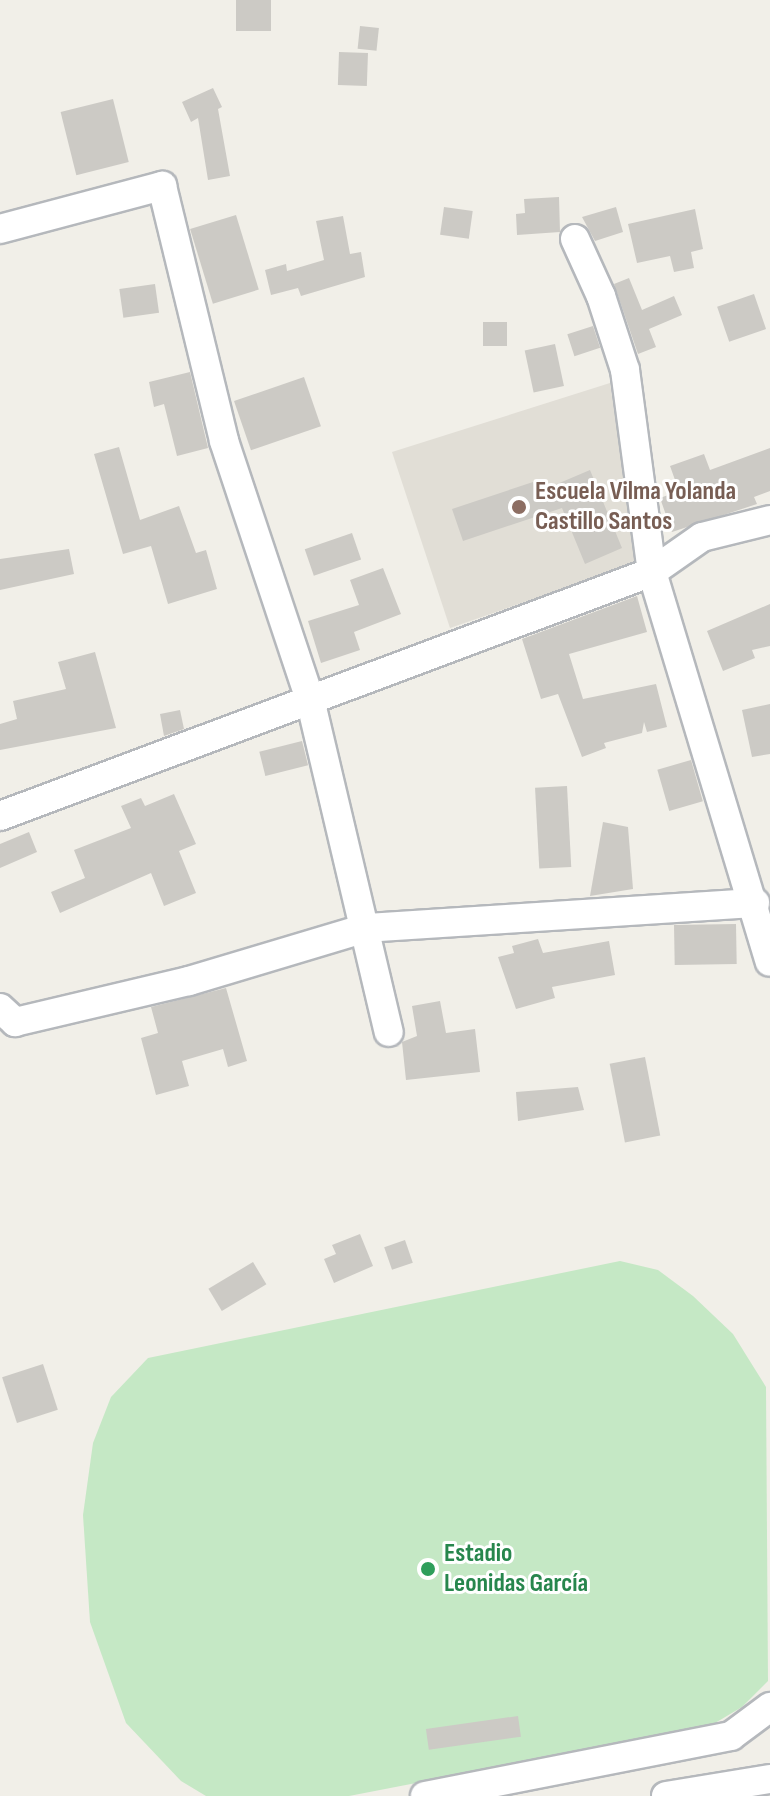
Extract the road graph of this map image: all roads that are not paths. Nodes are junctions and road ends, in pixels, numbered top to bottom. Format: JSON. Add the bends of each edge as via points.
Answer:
{"nodes":[{"id":1,"x":0,"y":229,"type":"edge"},
{"id":2,"x":575,"y":239,"type":"dead end"},
{"id":3,"x":770,"y":520,"type":"edge"},
{"id":4,"x":652,"y":572,"type":"junction"},
{"id":5,"x":310,"y":699,"type":"junction"},
{"id":6,"x":0,"y":816,"type":"edge"},
{"id":7,"x":755,"y":903,"type":"junction"},
{"id":8,"x":366,"y":928,"type":"junction"},
{"id":9,"x":770,"y":962,"type":"edge"},
{"id":10,"x":0,"y":1008,"type":"edge"},
{"id":11,"x":389,"y":1032,"type":"dead end"},
{"id":12,"x":770,"y":1707,"type":"edge"},
{"id":13,"x":770,"y":1779,"type":"edge"},
{"id":14,"x":425,"y":1796,"type":"edge"},
{"id":15,"x":666,"y":1796,"type":"edge"}],
"edges":[{"from":1,"to":5,"type":"street","via":[[162,186],[224,441]]},
{"from":2,"to":4,"type":"street","via":[[625,370]]},
{"from":3,"to":4,"type":"street","via":[[702,537]]},
{"from":4,"to":5,"type":"street"},
{"from":4,"to":7,"type":"street"},
{"from":5,"to":6,"type":"street"},
{"from":5,"to":8,"type":"street"},
{"from":7,"to":8,"type":"street"},
{"from":7,"to":9,"type":"street"},
{"from":8,"to":10,"type":"street","via":[[189,981],[15,1022]]},
{"from":8,"to":11,"type":"street"},
{"from":12,"to":14,"type":"street","via":[[731,1736]]},
{"from":13,"to":15,"type":"street"}]}
